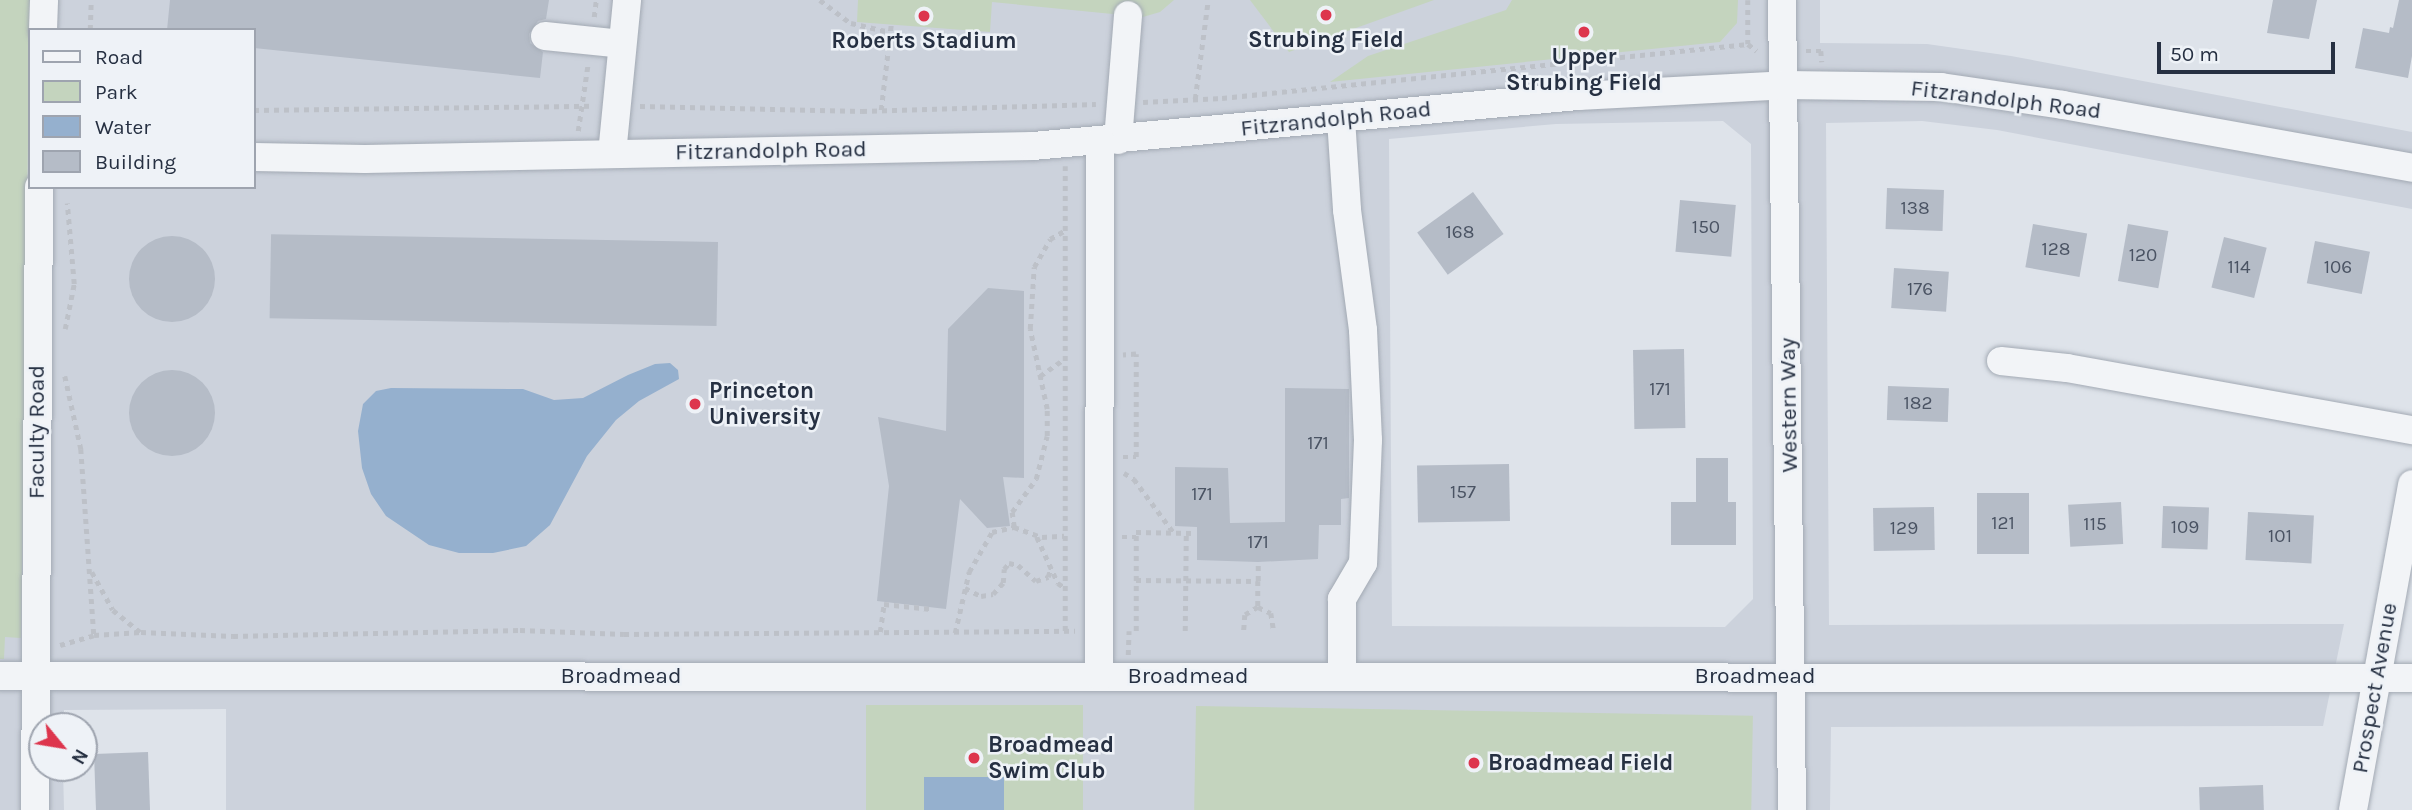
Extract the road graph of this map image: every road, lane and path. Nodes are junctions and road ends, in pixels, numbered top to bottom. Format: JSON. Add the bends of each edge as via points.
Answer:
{"nodes":[{"id":1,"x":44,"y":0,"type":"edge"},
{"id":2,"x":91,"y":0,"type":"edge"},
{"id":3,"x":596,"y":0,"type":"edge"},
{"id":4,"x":627,"y":0,"type":"edge"},
{"id":5,"x":820,"y":0,"type":"edge"},
{"id":6,"x":1208,"y":0,"type":"edge"},
{"id":7,"x":1748,"y":0,"type":"edge"},
{"id":8,"x":1782,"y":0,"type":"edge"},
{"id":9,"x":1128,"y":15,"type":"dead end"},
{"id":10,"x":891,"y":24,"type":"dead end"},
{"id":11,"x":43,"y":28,"type":"edge"},
{"id":12,"x":90,"y":28,"type":"edge"},
{"id":13,"x":890,"y":32,"type":"junction"},
{"id":14,"x":545,"y":36,"type":"dead end"},
{"id":15,"x":592,"y":40,"type":"junction"},
{"id":16,"x":622,"y":44,"type":"junction"},
{"id":17,"x":1748,"y":44,"type":"junction"},
{"id":18,"x":1757,"y":51,"type":"dead end"},
{"id":19,"x":1804,"y":51,"type":"dead end"},
{"id":20,"x":1821,"y":51,"type":"dead end"},
{"id":21,"x":1785,"y":85,"type":"junction"},
{"id":22,"x":1195,"y":99,"type":"junction"},
{"id":23,"x":1119,"y":103,"type":"junction"},
{"id":24,"x":581,"y":106,"type":"junction"},
{"id":25,"x":616,"y":107,"type":"junction"},
{"id":26,"x":256,"y":110,"type":"edge"},
{"id":27,"x":881,"y":110,"type":"junction"},
{"id":28,"x":1341,"y":119,"type":"junction"},
{"id":29,"x":1109,"y":140,"type":"junction"},
{"id":30,"x":612,"y":154,"type":"junction"},
{"id":31,"x":575,"y":155,"type":"junction"},
{"id":32,"x":256,"y":157,"type":"edge"},
{"id":33,"x":1066,"y":157,"type":"dead end"},
{"id":34,"x":2412,"y":169,"type":"edge"},
{"id":35,"x":39,"y":189,"type":"edge"},
{"id":36,"x":66,"y":199,"type":"dead end"},
{"id":37,"x":1064,"y":232,"type":"junction"},
{"id":38,"x":64,"y":340,"type":"dead end"},
{"id":39,"x":1065,"y":359,"type":"junction"},
{"id":40,"x":2001,"y":361,"type":"dead end"},
{"id":41,"x":63,"y":367,"type":"dead end"},
{"id":42,"x":1039,"y":376,"type":"junction"},
{"id":43,"x":2412,"y":430,"type":"edge"},
{"id":44,"x":1117,"y":469,"type":"dead end"},
{"id":45,"x":2412,"y":484,"type":"edge"},
{"id":46,"x":1014,"y":527,"type":"junction"},
{"id":47,"x":1174,"y":533,"type":"junction"},
{"id":48,"x":1037,"y":536,"type":"junction"},
{"id":49,"x":1065,"y":536,"type":"junction"},
{"id":50,"x":1258,"y":562,"type":"dead end"},
{"id":51,"x":1051,"y":567,"type":"junction"},
{"id":52,"x":90,"y":570,"type":"junction"},
{"id":53,"x":1136,"y":580,"type":"junction"},
{"id":54,"x":1186,"y":580,"type":"junction"},
{"id":55,"x":1258,"y":581,"type":"junction"},
{"id":56,"x":965,"y":588,"type":"junction"},
{"id":57,"x":1065,"y":588,"type":"junction"},
{"id":58,"x":1258,"y":607,"type":"junction"},
{"id":59,"x":931,"y":610,"type":"dead end"},
{"id":60,"x":1065,"y":631,"type":"junction"},
{"id":61,"x":1086,"y":631,"type":"dead end"},
{"id":62,"x":1129,"y":631,"type":"dead end"},
{"id":63,"x":1136,"y":631,"type":"dead end"},
{"id":64,"x":1185,"y":631,"type":"dead end"},
{"id":65,"x":1244,"y":631,"type":"dead end"},
{"id":66,"x":1274,"y":631,"type":"dead end"},
{"id":67,"x":141,"y":632,"type":"junction"},
{"id":68,"x":880,"y":633,"type":"junction"},
{"id":69,"x":955,"y":633,"type":"junction"},
{"id":70,"x":94,"y":635,"type":"junction"},
{"id":71,"x":56,"y":645,"type":"dead end"},
{"id":72,"x":1128,"y":661,"type":"dead end"},
{"id":73,"x":0,"y":676,"type":"edge"},
{"id":74,"x":35,"y":676,"type":"junction"},
{"id":75,"x":1099,"y":676,"type":"junction"},
{"id":76,"x":1342,"y":676,"type":"junction"},
{"id":77,"x":1791,"y":676,"type":"junction"},
{"id":78,"x":2376,"y":678,"type":"junction"},
{"id":79,"x":2412,"y":678,"type":"edge"},
{"id":80,"x":35,"y":810,"type":"edge"},
{"id":81,"x":1792,"y":810,"type":"edge"},
{"id":82,"x":2353,"y":810,"type":"edge"}],
"edges":[{"from":1,"to":11,"type":"street"},
{"from":2,"to":12,"type":"path"},
{"from":3,"to":15,"type":"path"},
{"from":4,"to":16,"type":"street"},
{"from":5,"to":13,"type":"path","via":[[851,23]]},
{"from":6,"to":22,"type":"path"},
{"from":7,"to":17,"type":"path"},
{"from":8,"to":21,"type":"street","name":"Western Way"},
{"from":9,"to":23,"type":"street"},
{"from":10,"to":13,"type":"path"},
{"from":13,"to":27,"type":"path"},
{"from":14,"to":15,"type":"street"},
{"from":15,"to":16,"type":"street"},
{"from":15,"to":24,"type":"path"},
{"from":16,"to":25,"type":"street"},
{"from":17,"to":18,"type":"path"},
{"from":17,"to":22,"type":"path"},
{"from":19,"to":20,"type":"path"},
{"from":21,"to":28,"type":"street","name":"Fitzrandolph Road","via":[[1578,96]]},
{"from":21,"to":34,"type":"street","name":"Fitzrandolph Road","via":[[1941,87]]},
{"from":21,"to":77,"type":"street","name":"Western Way"},
{"from":22,"to":23,"type":"path"},
{"from":23,"to":27,"type":"path"},
{"from":23,"to":29,"type":"street"},
{"from":24,"to":25,"type":"path"},
{"from":24,"to":26,"type":"path"},
{"from":24,"to":31,"type":"path"},
{"from":25,"to":27,"type":"path"},
{"from":25,"to":30,"type":"street"},
{"from":28,"to":29,"type":"street","name":"Fitzrandolph Road"},
{"from":28,"to":76,"type":"street","via":[[1363,330],[1368,440],[1363,563],[1342,599]]},
{"from":29,"to":30,"type":"street","name":"Fitzrandolph Road","via":[[933,149]]},
{"from":29,"to":75,"type":"street"},
{"from":30,"to":31,"type":"street","name":"Fitzrandolph Road"},
{"from":31,"to":32,"type":"street","name":"Fitzrandolph Road"},
{"from":33,"to":37,"type":"path"},
{"from":35,"to":74,"type":"street","name":"Faculty Road"},
{"from":36,"to":38,"type":"path","via":[[75,284]]},
{"from":37,"to":39,"type":"path"},
{"from":37,"to":42,"type":"path","via":[[1050,239],[1034,267],[1030,329]]},
{"from":39,"to":42,"type":"path"},
{"from":39,"to":49,"type":"path"},
{"from":40,"to":43,"type":"street","via":[[2067,368]]},
{"from":41,"to":52,"type":"path","via":[[81,449]]},
{"from":42,"to":46,"type":"path","via":[[1048,436],[1036,479],[1012,512]]},
{"from":44,"to":47,"type":"path","via":[[1134,479]]},
{"from":45,"to":78,"type":"street","name":"Prospect Avenue"},
{"from":46,"to":48,"type":"path"},
{"from":46,"to":56,"type":"path","via":[[987,537]]},
{"from":47,"to":53,"type":"path","via":[[1136,533]]},
{"from":47,"to":54,"type":"path","via":[[1189,533]]},
{"from":48,"to":49,"type":"path"},
{"from":48,"to":51,"type":"path"},
{"from":49,"to":57,"type":"path"},
{"from":50,"to":55,"type":"path"},
{"from":51,"to":56,"type":"path","via":[[1048,577],[1036,581],[1009,563],[1003,583],[993,594],[981,596]]},
{"from":51,"to":57,"type":"path"},
{"from":52,"to":67,"type":"path","via":[[113,610]]},
{"from":52,"to":70,"type":"path"},
{"from":53,"to":54,"type":"path"},
{"from":53,"to":63,"type":"path"},
{"from":54,"to":55,"type":"path"},
{"from":54,"to":64,"type":"path"},
{"from":55,"to":58,"type":"path"},
{"from":56,"to":69,"type":"path"},
{"from":57,"to":60,"type":"path"},
{"from":58,"to":65,"type":"path","via":[[1245,615]]},
{"from":58,"to":66,"type":"path","via":[[1271,613]]},
{"from":59,"to":68,"type":"path","via":[[884,604]]},
{"from":60,"to":61,"type":"path"},
{"from":60,"to":69,"type":"path"},
{"from":62,"to":72,"type":"path"},
{"from":67,"to":68,"type":"path","via":[[233,636],[520,631]]},
{"from":67,"to":70,"type":"path"},
{"from":68,"to":69,"type":"path"},
{"from":70,"to":71,"type":"path"},
{"from":73,"to":74,"type":"street","name":"Broadmead"},
{"from":74,"to":75,"type":"street","name":"Broadmead"},
{"from":74,"to":80,"type":"street","name":"Faculty Road"},
{"from":75,"to":76,"type":"street","name":"Broadmead"},
{"from":76,"to":77,"type":"street","name":"Broadmead"},
{"from":77,"to":78,"type":"street","name":"Broadmead"},
{"from":77,"to":81,"type":"street","name":"Western Way"},
{"from":78,"to":79,"type":"street","name":"Broadmead"},
{"from":78,"to":82,"type":"street","name":"Prospect Avenue"}]}
